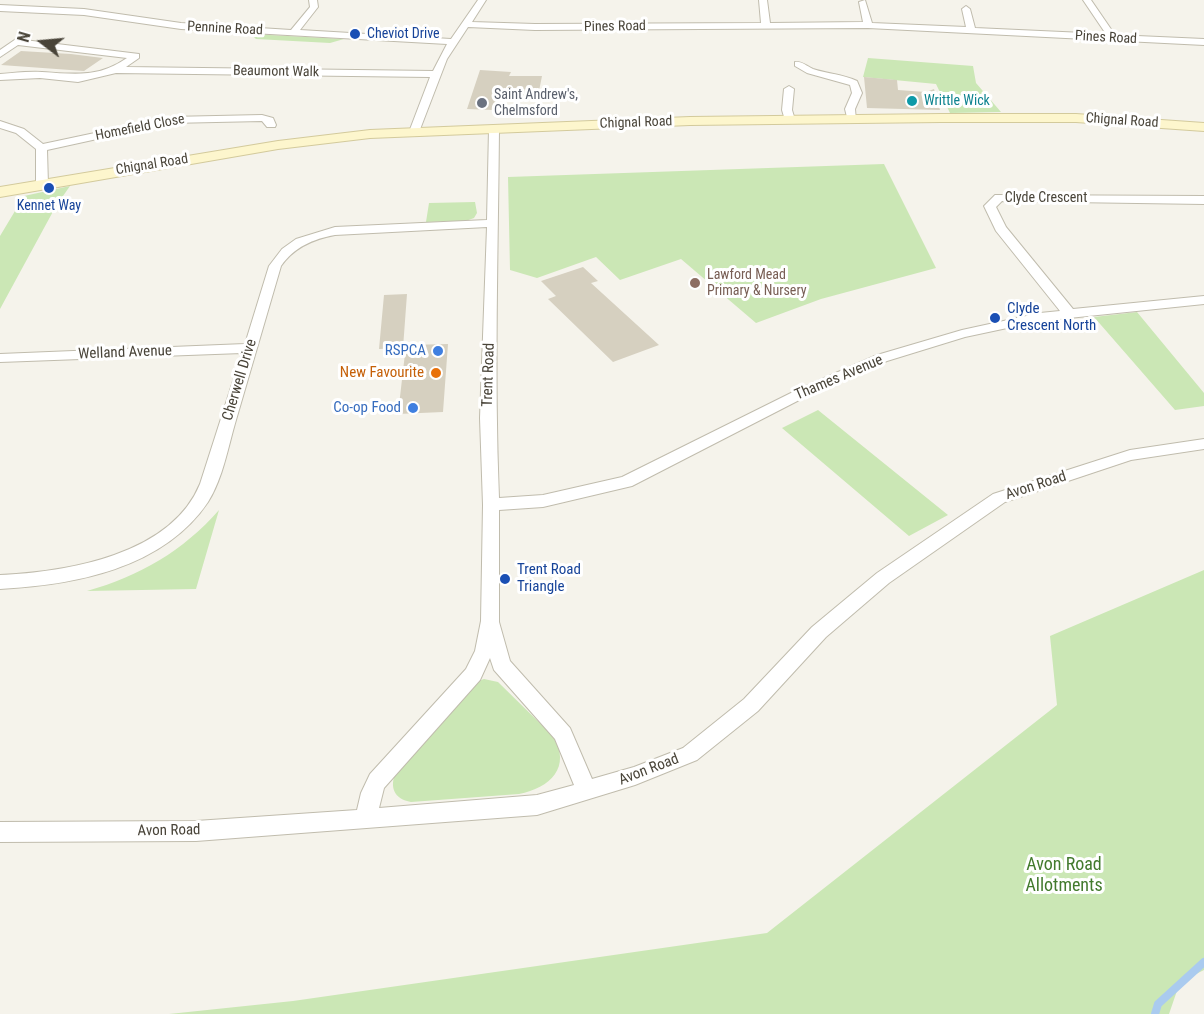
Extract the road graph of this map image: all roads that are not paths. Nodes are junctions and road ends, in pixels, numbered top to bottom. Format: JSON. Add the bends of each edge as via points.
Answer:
{"nodes":[{"id":1,"x":313,"y":0,"type":"edge"},
{"id":2,"x":482,"y":0,"type":"edge"},
{"id":3,"x":763,"y":0,"type":"edge"},
{"id":4,"x":1088,"y":0,"type":"edge"},
{"id":5,"x":863,"y":2,"type":"edge"},
{"id":6,"x":0,"y":8,"type":"edge"},
{"id":7,"x":966,"y":9,"type":"dead end"},
{"id":8,"x":465,"y":24,"type":"junction"},
{"id":9,"x":766,"y":24,"type":"junction"},
{"id":10,"x":868,"y":25,"type":"junction"},
{"id":11,"x":971,"y":30,"type":"junction"},
{"id":12,"x":293,"y":33,"type":"junction"},
{"id":13,"x":1113,"y":39,"type":"junction"},
{"id":14,"x":452,"y":42,"type":"junction"},
{"id":15,"x":1204,"y":42,"type":"edge"},
{"id":16,"x":0,"y":54,"type":"edge"},
{"id":17,"x":798,"y":64,"type":"dead end"},
{"id":18,"x":116,"y":69,"type":"junction"},
{"id":19,"x":435,"y":74,"type":"junction"},
{"id":20,"x":0,"y":77,"type":"edge"},
{"id":21,"x":789,"y":89,"type":"dead end"},
{"id":22,"x":859,"y":119,"type":"junction"},
{"id":23,"x":790,"y":120,"type":"junction"},
{"id":24,"x":0,"y":124,"type":"edge"},
{"id":25,"x":271,"y":125,"type":"dead end"},
{"id":26,"x":1204,"y":127,"type":"edge"},
{"id":27,"x":494,"y":129,"type":"junction"},
{"id":28,"x":414,"y":132,"type":"junction"},
{"id":29,"x":41,"y":148,"type":"junction"},
{"id":30,"x":42,"y":184,"type":"junction"},
{"id":31,"x":0,"y":192,"type":"edge"},
{"id":32,"x":1204,"y":200,"type":"edge"},
{"id":33,"x":494,"y":224,"type":"junction"},
{"id":34,"x":1204,"y":300,"type":"edge"},
{"id":35,"x":1070,"y":314,"type":"junction"},
{"id":36,"x":250,"y":348,"type":"junction"},
{"id":37,"x":0,"y":358,"type":"edge"},
{"id":38,"x":1203,"y":442,"type":"edge"},
{"id":39,"x":491,"y":505,"type":"junction"},
{"id":40,"x":0,"y":582,"type":"edge"},
{"id":41,"x":490,"y":621,"type":"junction"},
{"id":42,"x":586,"y":792,"type":"junction"},
{"id":43,"x":366,"y":819,"type":"junction"},
{"id":44,"x":0,"y":832,"type":"edge"}],
"edges":[{"from":1,"to":12,"type":"street","via":[[314,7]]},
{"from":2,"to":8,"type":"street"},
{"from":3,"to":9,"type":"street"},
{"from":4,"to":13,"type":"street"},
{"from":5,"to":10,"type":"street"},
{"from":6,"to":12,"type":"street","name":"Pennine Road","via":[[84,12],[181,27]]},
{"from":7,"to":11,"type":"street"},
{"from":8,"to":9,"type":"street","name":"Pines Road"},
{"from":8,"to":14,"type":"street"},
{"from":9,"to":10,"type":"street","name":"Pines Road"},
{"from":10,"to":11,"type":"street","name":"Pines Road"},
{"from":11,"to":13,"type":"street","name":"Pines Road"},
{"from":12,"to":14,"type":"street","name":"Pennine Road"},
{"from":13,"to":15,"type":"street","name":"Pines Road"},
{"from":14,"to":19,"type":"street"},
{"from":16,"to":18,"type":"street","via":[[16,42],[136,56]]},
{"from":17,"to":22,"type":"street","via":[[849,80],[856,86]]},
{"from":18,"to":19,"type":"street","name":"Beaumont Walk"},
{"from":18,"to":20,"type":"street","via":[[78,79],[40,75]]},
{"from":19,"to":28,"type":"street"},
{"from":21,"to":23,"type":"street"},
{"from":22,"to":23,"type":"street","name":"Chignal Road"},
{"from":22,"to":26,"type":"street","name":"Chignal Road","via":[[1076,117]]},
{"from":23,"to":27,"type":"street","name":"Chignal Road"},
{"from":24,"to":29,"type":"street","via":[[20,130]]},
{"from":25,"to":29,"type":"street","name":"Homefield Close","via":[[262,118],[170,120]]},
{"from":27,"to":28,"type":"street","name":"Chignal Road"},
{"from":27,"to":33,"type":"street","name":"Trent Road"},
{"from":28,"to":30,"type":"street","name":"Chignal Road","via":[[335,137]]},
{"from":29,"to":30,"type":"street"},
{"from":30,"to":31,"type":"street","name":"Chignal Road"},
{"from":32,"to":35,"type":"street","name":"Clyde Crescent","via":[[999,197],[990,206],[1000,228]]},
{"from":33,"to":36,"type":"street","name":"Cherwell Drive","via":[[349,230],[301,241],[285,251],[275,266]]},
{"from":33,"to":39,"type":"street","name":"Trent Road","via":[[488,418]]},
{"from":34,"to":35,"type":"street","name":"Thames Avenue"},
{"from":35,"to":39,"type":"street","name":"Thames Avenue","via":[[962,334],[882,358],[804,392],[626,482],[543,501]]},
{"from":36,"to":37,"type":"street","name":"Welland Avenue"},
{"from":36,"to":40,"type":"street","name":"Cherwell Drive","via":[[214,469],[201,499],[181,521],[131,556],[100,568],[58,577]]},
{"from":38,"to":42,"type":"street","name":"Avon Road","via":[[1130,455],[999,498],[883,578],[819,632],[751,705],[690,754]]},
{"from":39,"to":41,"type":"street","name":"Trent Road"},
{"from":41,"to":42,"type":"street","name":"Trent Road","via":[[501,664],[563,734]]},
{"from":41,"to":43,"type":"street","name":"Trent Road","via":[[476,668],[377,781]]},
{"from":42,"to":43,"type":"street","name":"Avon Road","via":[[537,805]]},
{"from":43,"to":44,"type":"street","name":"Avon Road","via":[[196,831]]}]}
